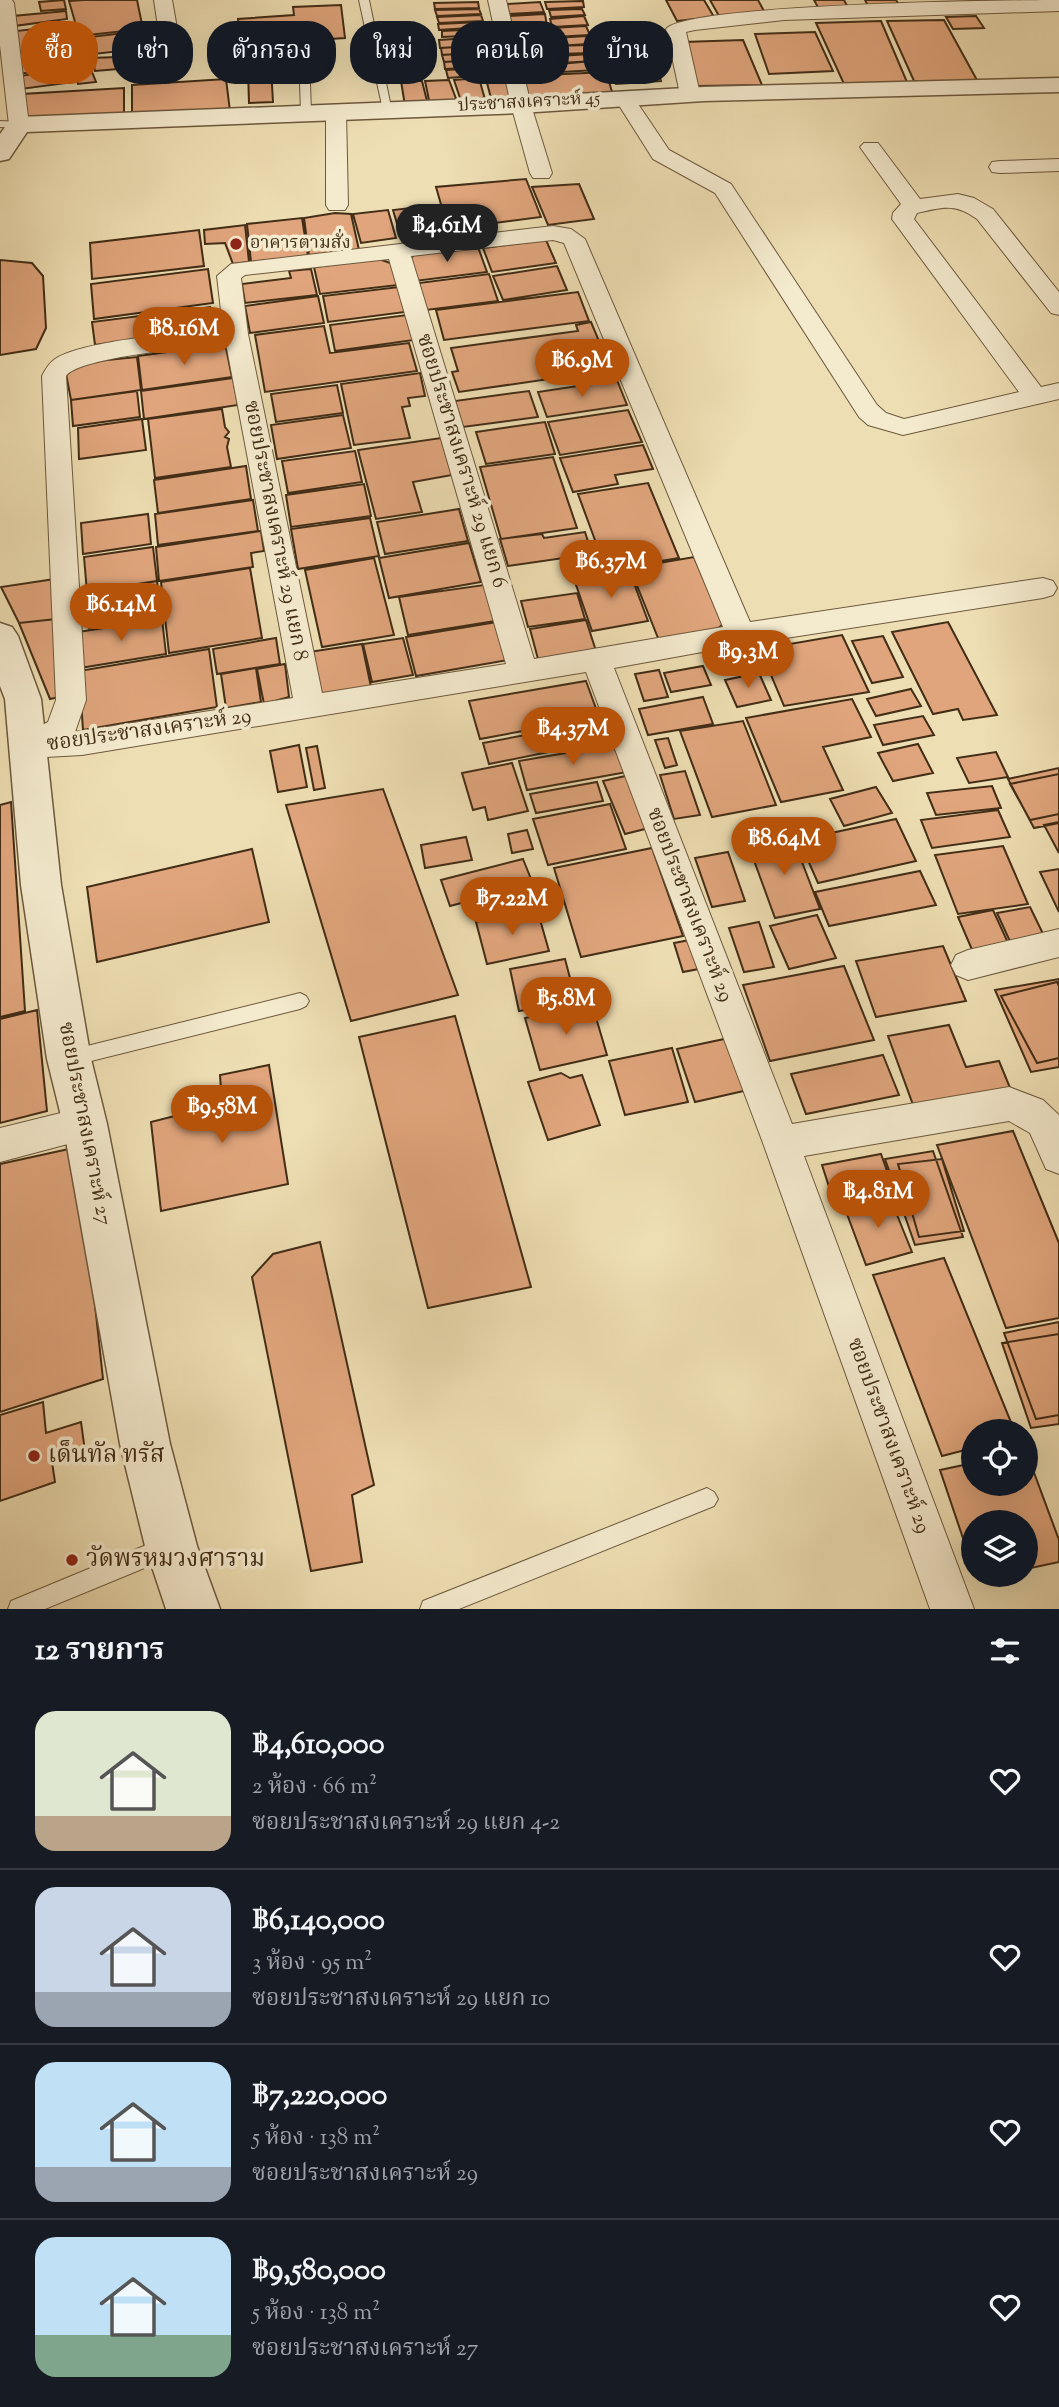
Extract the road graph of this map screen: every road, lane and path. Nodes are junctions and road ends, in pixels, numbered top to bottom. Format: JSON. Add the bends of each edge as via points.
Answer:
{"nodes":[{"id":1,"x":163,"y":0,"type":"edge"},
{"id":2,"x":364,"y":0,"type":"edge"},
{"id":3,"x":497,"y":0,"type":"edge"},
{"id":4,"x":1019,"y":3,"type":"edge"},
{"id":5,"x":5,"y":4,"type":"dead end"},
{"id":6,"x":952,"y":5,"type":"edge"},
{"id":7,"x":1059,"y":5,"type":"edge"},
{"id":8,"x":166,"y":21,"type":"edge"},
{"id":9,"x":305,"y":84,"type":"edge"},
{"id":10,"x":1059,"y":85,"type":"edge"},
{"id":11,"x":690,"y":94,"type":"junction"},
{"id":12,"x":625,"y":99,"type":"junction"},
{"id":13,"x":521,"y":104,"type":"junction"},
{"id":14,"x":387,"y":110,"type":"junction"},
{"id":15,"x":336,"y":112,"type":"junction"},
{"id":16,"x":306,"y":113,"type":"junction"},
{"id":17,"x":9,"y":125,"type":"edge"},
{"id":18,"x":871,"y":147,"type":"dead end"},
{"id":19,"x":0,"y":153,"type":"edge"},
{"id":20,"x":1059,"y":165,"type":"edge"},
{"id":21,"x":1000,"y":167,"type":"dead end"},
{"id":22,"x":541,"y":173,"type":"dead end"},
{"id":23,"x":337,"y":205,"type":"dead end"},
{"id":24,"x":915,"y":207,"type":"junction"},
{"id":25,"x":398,"y":250,"type":"junction"},
{"id":26,"x":1059,"y":308,"type":"edge"},
{"id":27,"x":236,"y":334,"type":"junction"},
{"id":28,"x":1047,"y":393,"type":"edge"},
{"id":29,"x":1043,"y":587,"type":"dead end"},
{"id":30,"x":741,"y":635,"type":"junction"},
{"id":31,"x":0,"y":636,"type":"edge"},
{"id":32,"x":596,"y":660,"type":"junction"},
{"id":33,"x":523,"y":671,"type":"junction"},
{"id":34,"x":310,"y":708,"type":"junction"},
{"id":35,"x":28,"y":746,"type":"junction"},
{"id":36,"x":1059,"y":943,"type":"edge"},
{"id":37,"x":968,"y":965,"type":"dead end"},
{"id":38,"x":300,"y":1001,"type":"dead end"},
{"id":39,"x":69,"y":1059,"type":"junction"},
{"id":40,"x":85,"y":1124,"type":"junction"},
{"id":41,"x":781,"y":1143,"type":"junction"},
{"id":42,"x":0,"y":1145,"type":"edge"},
{"id":43,"x":1059,"y":1157,"type":"edge"},
{"id":44,"x":707,"y":1499,"type":"dead end"},
{"id":45,"x":171,"y":1546,"type":"junction"},
{"id":46,"x":19,"y":1609,"type":"edge"},
{"id":47,"x":193,"y":1609,"type":"edge"},
{"id":48,"x":431,"y":1609,"type":"edge"},
{"id":49,"x":952,"y":1609,"type":"edge"}],
"edges":[{"from":1,"to":8,"type":"street"},
{"from":2,"to":14,"type":"lane"},
{"from":3,"to":13,"type":"street"},
{"from":4,"to":6,"type":"street"},
{"from":4,"to":7,"type":"street"},
{"from":5,"to":17,"type":"street"},
{"from":6,"to":11,"type":"street","via":[[784,14],[676,29]]},
{"from":9,"to":16,"type":"lane"},
{"from":10,"to":11,"type":"street","name":"ประชาสงเคราะห์ 45"},
{"from":11,"to":12,"type":"street","name":"ประชาสงเคราะห์ 45"},
{"from":12,"to":13,"type":"street","name":"ประชาสงเคราะห์ 45"},
{"from":12,"to":28,"type":"street","via":[[662,154],[723,189],[877,419],[903,427]]},
{"from":13,"to":14,"type":"street","name":"ประชาสงเคราะห์ 45"},
{"from":13,"to":22,"type":"street"},
{"from":14,"to":15,"type":"street","name":"ประชาสงเคราะห์ 45"},
{"from":15,"to":16,"type":"street","name":"ประชาสงเคราะห์ 45"},
{"from":15,"to":23,"type":"street"},
{"from":16,"to":17,"type":"street","name":"ประชาสงเคราะห์ 45"},
{"from":17,"to":19,"type":"street"},
{"from":18,"to":24,"type":"street"},
{"from":20,"to":21,"type":"street"},
{"from":24,"to":26,"type":"street","via":[[959,199],[973,204]]},
{"from":24,"to":28,"type":"street","via":[[904,213],[903,219]]},
{"from":25,"to":27,"type":"street","name":"ซอยประชาสงเคราะห์ 29 แยก 8","via":[[232,272]]},
{"from":25,"to":30,"type":"street","via":[[553,233],[574,239]]},
{"from":25,"to":33,"type":"street","name":"ซอยประชาสงเคราะห์ 29 แยก 6"},
{"from":27,"to":34,"type":"street","name":"ซอยประชาสงเคราะห์ 29 แยก 8"},
{"from":27,"to":35,"type":"street","via":[[71,360],[54,376],[71,700],[60,732]]},
{"from":29,"to":30,"type":"street"},
{"from":30,"to":32,"type":"street"},
{"from":31,"to":35,"type":"street","name":"ซอยประชาสงเคราะห์ 27","via":[[23,699]]},
{"from":32,"to":33,"type":"street","name":"ซอยประชาสงเคราะห์ 29"},
{"from":32,"to":41,"type":"street","name":"ซอยประชาสงเคราะห์ 29"},
{"from":33,"to":34,"type":"street","name":"ซอยประชาสงเคราะห์ 29"},
{"from":34,"to":35,"type":"street","name":"ซอยประชาสงเคราะห์ 29","via":[[82,743]]},
{"from":35,"to":39,"type":"street","name":"ซอยประชาสงเคราะห์ 27","via":[[41,885]]},
{"from":36,"to":37,"type":"street"},
{"from":38,"to":39,"type":"lane"},
{"from":39,"to":40,"type":"street","name":"ซอยประชาสงเคราะห์ 27"},
{"from":40,"to":42,"type":"street"},
{"from":40,"to":45,"type":"street","name":"ซอยประชาสงเคราะห์ 27","via":[[145,1444]]},
{"from":41,"to":43,"type":"street","via":[[1009,1104],[1035,1112]]},
{"from":41,"to":49,"type":"street","name":"ซอยประชาสงเคราะห์ 29"},
{"from":44,"to":48,"type":"lane"},
{"from":45,"to":46,"type":"lane"},
{"from":45,"to":47,"type":"street","name":"ซอยประชาสงเคราะห์ 27"}]}
